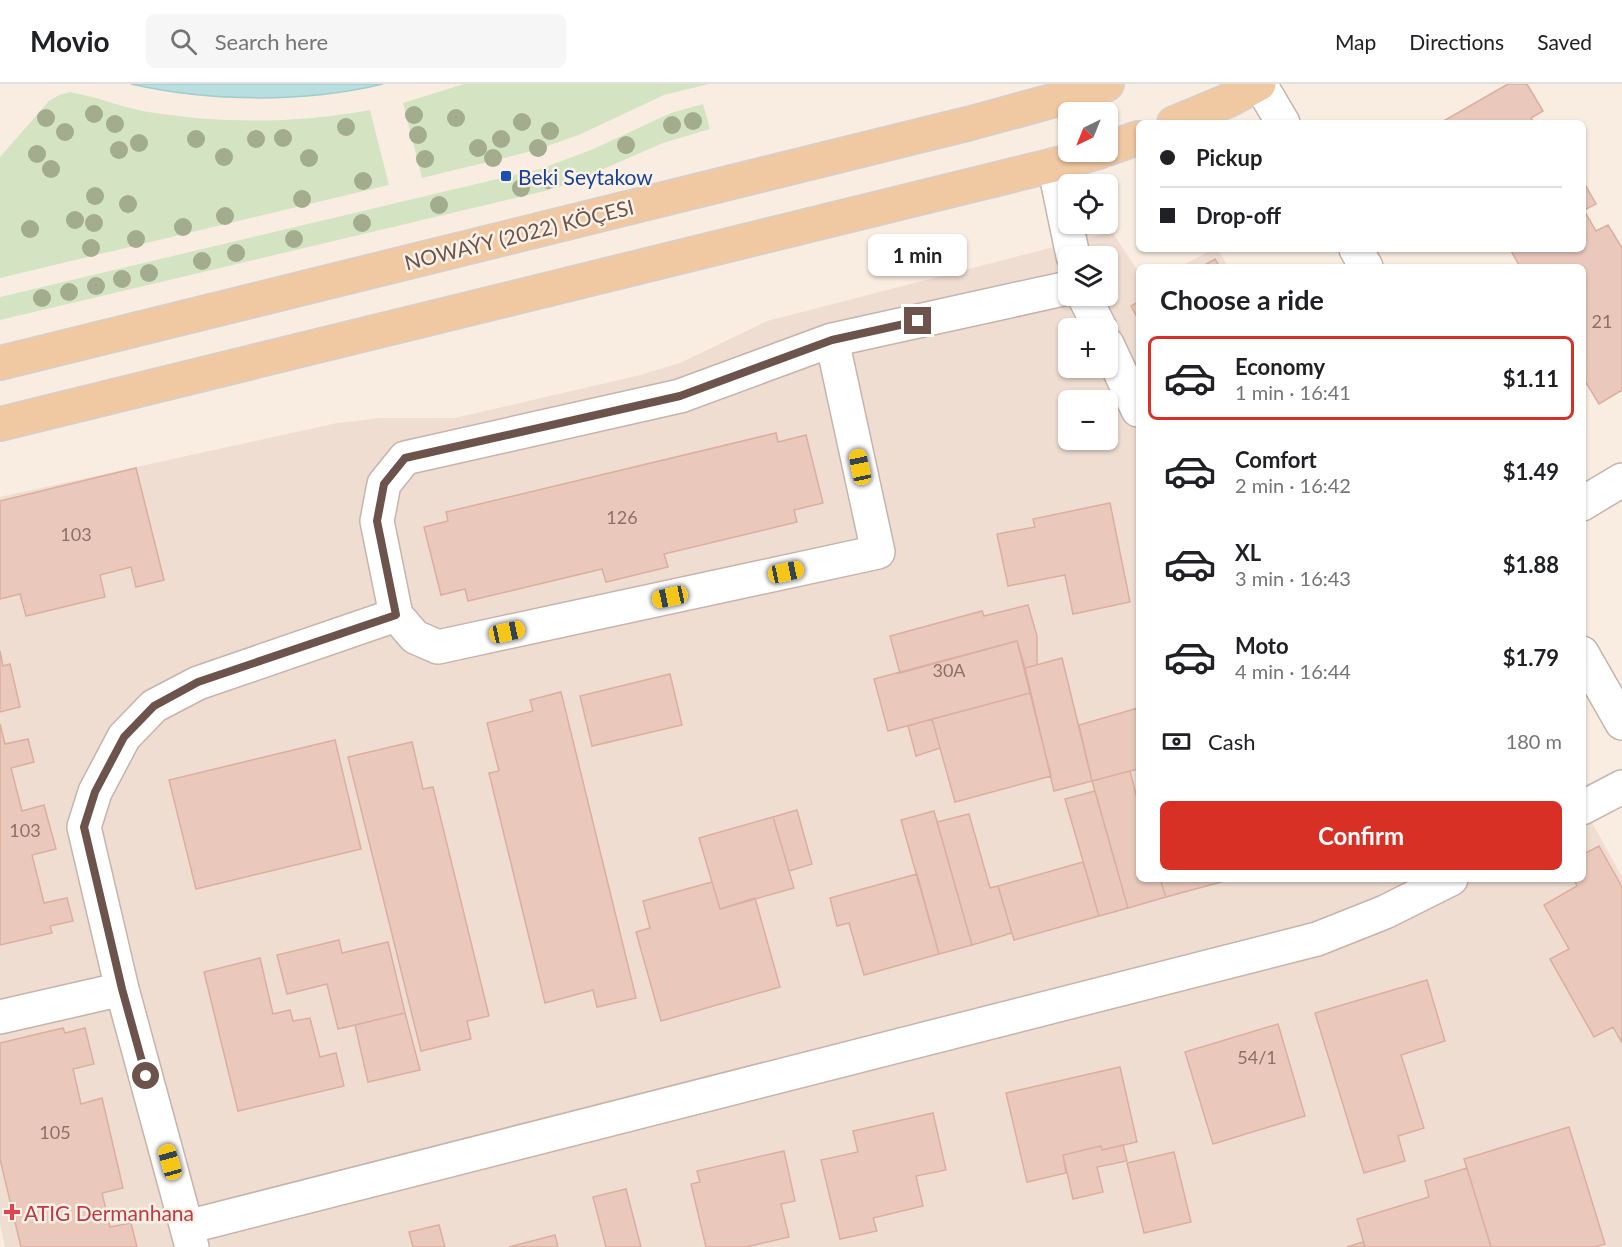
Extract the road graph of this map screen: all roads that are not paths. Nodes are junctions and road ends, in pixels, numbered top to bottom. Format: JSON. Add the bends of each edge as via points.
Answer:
{"nodes":[{"id":1,"x":1107,"y":84,"type":"edge"},
{"id":2,"x":1259,"y":84,"type":"edge"},
{"id":3,"x":1181,"y":120,"type":"edge"},
{"id":4,"x":1281,"y":120,"type":"edge"},
{"id":5,"x":1136,"y":139,"type":"edge"},
{"id":6,"x":1118,"y":145,"type":"edge"},
{"id":7,"x":1064,"y":162,"type":"edge"},
{"id":8,"x":1054,"y":165,"type":"junction"},
{"id":9,"x":1071,"y":246,"type":"edge"},
{"id":10,"x":1058,"y":290,"type":"edge"},
{"id":11,"x":832,"y":340,"type":"junction"},
{"id":12,"x":0,"y":363,"type":"edge"},
{"id":13,"x":1118,"y":367,"type":"edge"},
{"id":14,"x":1136,"y":406,"type":"edge"},
{"id":15,"x":0,"y":424,"type":"edge"},
{"id":16,"x":1622,"y":480,"type":"edge"},
{"id":17,"x":1586,"y":502,"type":"edge"},
{"id":18,"x":396,"y":615,"type":"junction"},
{"id":19,"x":1586,"y":660,"type":"edge"},
{"id":20,"x":1622,"y":723,"type":"edge"},
{"id":21,"x":1622,"y":787,"type":"edge"},
{"id":22,"x":1586,"y":806,"type":"edge"},
{"id":23,"x":1445,"y":882,"type":"edge"},
{"id":24,"x":122,"y":989,"type":"junction"},
{"id":25,"x":0,"y":1017,"type":"edge"},
{"id":26,"x":190,"y":1237,"type":"edge"}],
"edges":[{"from":1,"to":12,"type":"main road","name":"NOWAÝY (2022) KÖÇESI","via":[[971,123]]},
{"from":2,"to":3,"type":"main road"},
{"from":2,"to":4,"type":"street"},
{"from":5,"to":6,"type":"main road"},
{"from":7,"to":8,"type":"main road"},
{"from":8,"to":9,"type":"street"},
{"from":8,"to":15,"type":"main road"},
{"from":10,"to":11,"type":"street"},
{"from":11,"to":18,"type":"street","via":[[680,396],[405,458],[384,484],[377,521]]},
{"from":11,"to":18,"type":"street","via":[[878,552],[438,647],[415,637]]},
{"from":13,"to":14,"type":"street"},
{"from":16,"to":17,"type":"street"},
{"from":18,"to":24,"type":"street","via":[[198,682],[154,706],[124,737],[95,792],[84,827]]},
{"from":19,"to":20,"type":"street"},
{"from":21,"to":22,"type":"street"},
{"from":23,"to":26,"type":"street","via":[[1317,939]]},
{"from":24,"to":25,"type":"street"},
{"from":24,"to":26,"type":"street"}]}
